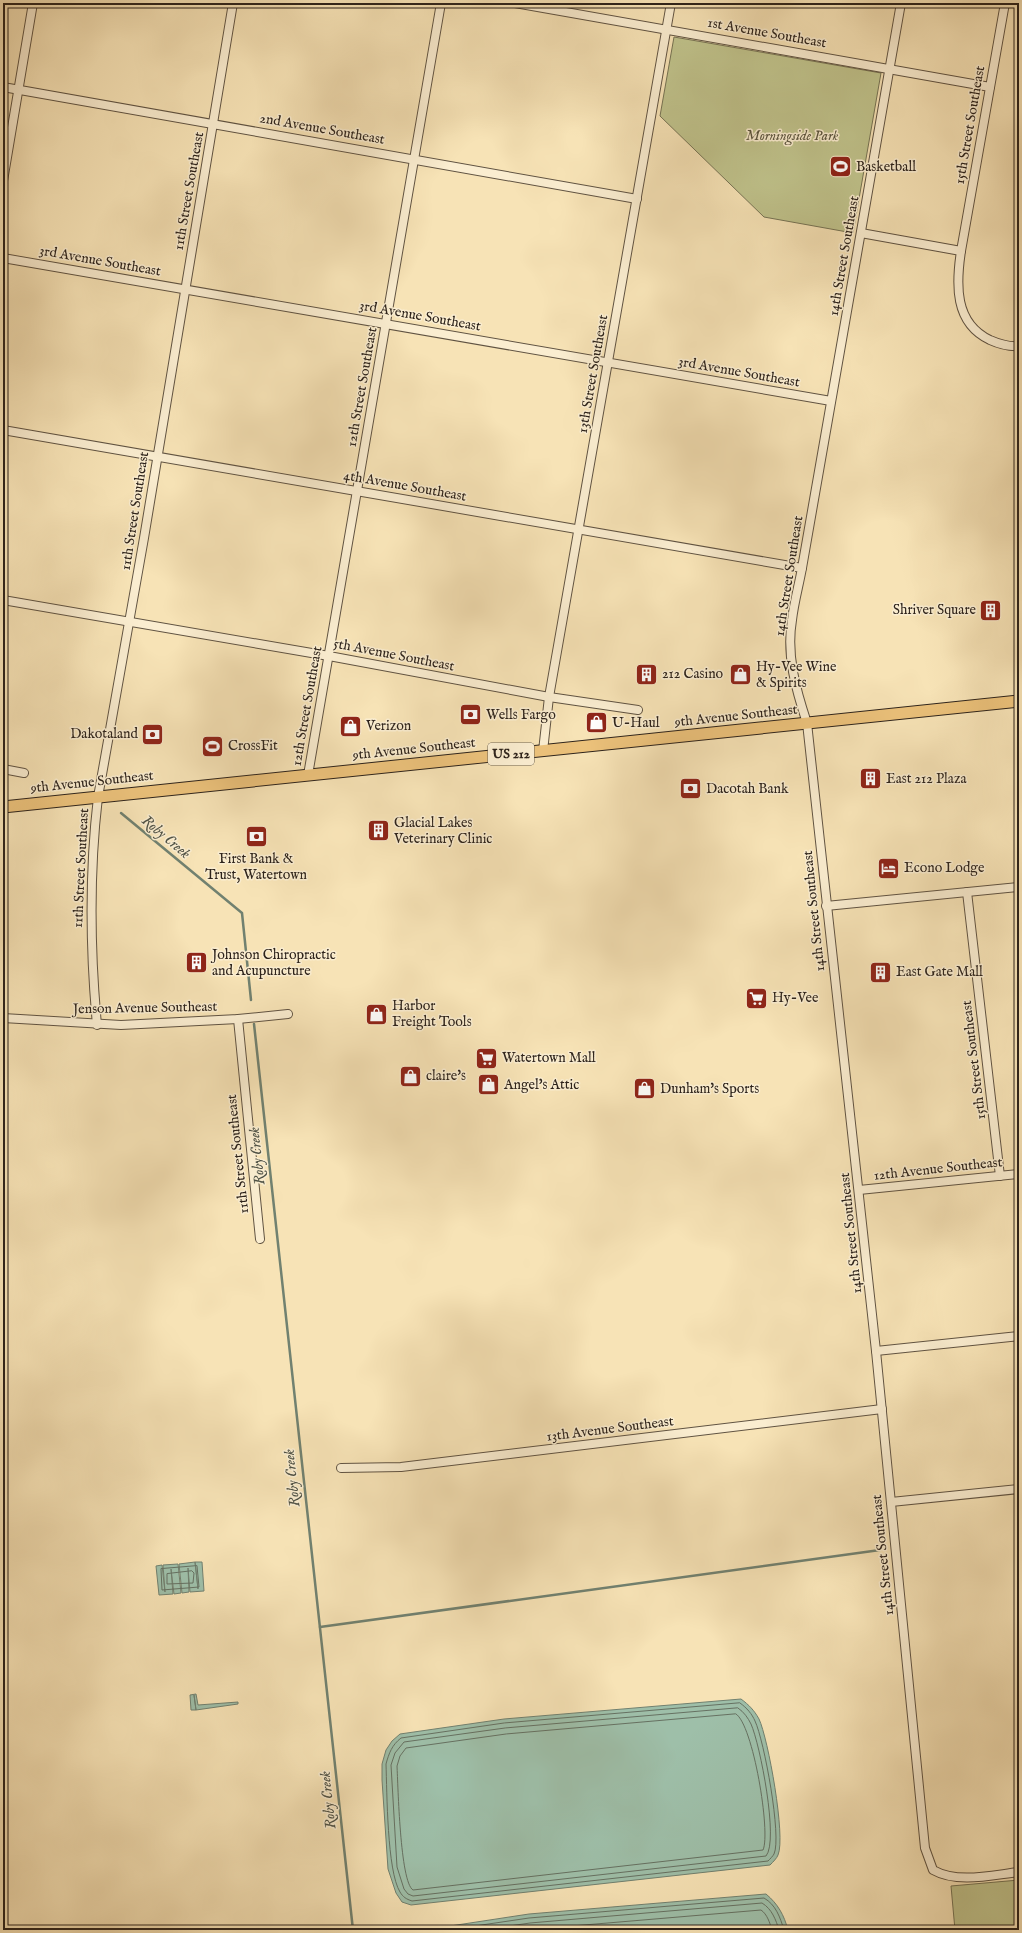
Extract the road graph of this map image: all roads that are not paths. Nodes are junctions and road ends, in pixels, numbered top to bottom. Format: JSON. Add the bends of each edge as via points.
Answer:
{"nodes":[{"id":1,"x":33,"y":3,"type":"edge"},
{"id":2,"x":233,"y":3,"type":"edge"},
{"id":3,"x":441,"y":3,"type":"edge"},
{"id":4,"x":515,"y":3,"type":"edge"},
{"id":5,"x":672,"y":3,"type":"edge"},
{"id":6,"x":901,"y":3,"type":"edge"},
{"id":7,"x":1005,"y":3,"type":"edge"},
{"id":8,"x":667,"y":28,"type":"junction"},
{"id":9,"x":889,"y":68,"type":"junction"},
{"id":10,"x":3,"y":87,"type":"edge"},
{"id":11,"x":990,"y":87,"type":"junction"},
{"id":12,"x":18,"y":90,"type":"junction"},
{"id":13,"x":214,"y":123,"type":"junction"},
{"id":14,"x":415,"y":159,"type":"junction"},
{"id":15,"x":3,"y":181,"type":"edge"},
{"id":16,"x":637,"y":199,"type":"junction"},
{"id":17,"x":861,"y":233,"type":"junction"},
{"id":18,"x":961,"y":251,"type":"junction"},
{"id":19,"x":3,"y":258,"type":"edge"},
{"id":20,"x":185,"y":289,"type":"junction"},
{"id":21,"x":386,"y":324,"type":"junction"},
{"id":22,"x":1019,"y":346,"type":"edge"},
{"id":23,"x":609,"y":363,"type":"junction"},
{"id":24,"x":831,"y":401,"type":"junction"},
{"id":25,"x":3,"y":430,"type":"edge"},
{"id":26,"x":157,"y":457,"type":"junction"},
{"id":27,"x":356,"y":490,"type":"junction"},
{"id":28,"x":579,"y":529,"type":"junction"},
{"id":29,"x":802,"y":568,"type":"junction"},
{"id":30,"x":3,"y":600,"type":"edge"},
{"id":31,"x":130,"y":622,"type":"junction"},
{"id":32,"x":329,"y":656,"type":"junction"},
{"id":33,"x":549,"y":698,"type":"junction"},
{"id":34,"x":1019,"y":701,"type":"edge"},
{"id":35,"x":638,"y":710,"type":"dead end"},
{"id":36,"x":806,"y":723,"type":"junction"},
{"id":37,"x":543,"y":751,"type":"junction"},
{"id":38,"x":3,"y":769,"type":"edge"},
{"id":39,"x":24,"y":773,"type":"dead end"},
{"id":40,"x":308,"y":775,"type":"junction"},
{"id":41,"x":98,"y":797,"type":"junction"},
{"id":42,"x":3,"y":807,"type":"edge"},
{"id":43,"x":1019,"y":887,"type":"edge"},
{"id":44,"x":968,"y":892,"type":"junction"},
{"id":45,"x":826,"y":906,"type":"junction"},
{"id":46,"x":288,"y":1014,"type":"dead end"},
{"id":47,"x":3,"y":1018,"type":"edge"},
{"id":48,"x":238,"y":1019,"type":"junction"},
{"id":49,"x":97,"y":1024,"type":"junction"},
{"id":50,"x":1019,"y":1174,"type":"edge"},
{"id":51,"x":1000,"y":1176,"type":"junction"},
{"id":52,"x":859,"y":1190,"type":"junction"},
{"id":53,"x":260,"y":1239,"type":"dead end"},
{"id":54,"x":1019,"y":1336,"type":"edge"},
{"id":55,"x":876,"y":1351,"type":"junction"},
{"id":56,"x":882,"y":1409,"type":"junction"},
{"id":57,"x":341,"y":1468,"type":"dead end"},
{"id":58,"x":1019,"y":1489,"type":"edge"},
{"id":59,"x":891,"y":1502,"type":"junction"},
{"id":60,"x":1019,"y":1872,"type":"edge"}],
"edges":[{"from":1,"to":12,"type":"street"},
{"from":2,"to":13,"type":"street","name":"11th Street Southeast"},
{"from":3,"to":14,"type":"street","name":"12th Street Southeast"},
{"from":4,"to":8,"type":"street","name":"1st Avenue Southeast"},
{"from":5,"to":8,"type":"street","name":"13th Street Southeast"},
{"from":6,"to":9,"type":"street","name":"14th Street Southeast"},
{"from":7,"to":11,"type":"street","name":"15th Street Southeast"},
{"from":8,"to":9,"type":"street","name":"1st Avenue Southeast"},
{"from":8,"to":16,"type":"street","name":"13th Street Southeast"},
{"from":9,"to":11,"type":"street","name":"1st Avenue Southeast"},
{"from":9,"to":17,"type":"street","name":"14th Street Southeast"},
{"from":10,"to":12,"type":"street","name":"2nd Avenue Southeast"},
{"from":11,"to":18,"type":"street","name":"15th Street Southeast"},
{"from":12,"to":13,"type":"street","name":"2nd Avenue Southeast"},
{"from":12,"to":15,"type":"street"},
{"from":13,"to":14,"type":"street","name":"2nd Avenue Southeast"},
{"from":13,"to":20,"type":"street","name":"11th Street Southeast"},
{"from":14,"to":16,"type":"street","name":"2nd Avenue Southeast"},
{"from":14,"to":21,"type":"street","name":"12th Street Southeast"},
{"from":16,"to":23,"type":"street","name":"13th Street Southeast"},
{"from":17,"to":18,"type":"street"},
{"from":17,"to":24,"type":"street","name":"14th Street Southeast"},
{"from":18,"to":22,"type":"street","name":"15th Street Southeast","via":[[957,286],[966,320],[984,337],[998,344]]},
{"from":19,"to":20,"type":"street","name":"3rd Avenue Southeast"},
{"from":20,"to":21,"type":"street","name":"3rd Avenue Southeast"},
{"from":20,"to":26,"type":"street","name":"11th Street Southeast"},
{"from":21,"to":23,"type":"street","name":"3rd Avenue Southeast"},
{"from":21,"to":27,"type":"street","name":"12th Street Southeast"},
{"from":23,"to":24,"type":"street","name":"3rd Avenue Southeast"},
{"from":23,"to":28,"type":"street","name":"13th Street Southeast"},
{"from":24,"to":29,"type":"street","name":"14th Street Southeast"},
{"from":25,"to":26,"type":"street","name":"4th Avenue Southeast"},
{"from":26,"to":27,"type":"street","name":"4th Avenue Southeast"},
{"from":26,"to":31,"type":"street","name":"11th Street Southeast"},
{"from":27,"to":28,"type":"street","name":"4th Avenue Southeast"},
{"from":27,"to":32,"type":"street","name":"12th Street Southeast"},
{"from":28,"to":29,"type":"street","name":"4th Avenue Southeast"},
{"from":28,"to":33,"type":"street","name":"13th Street Southeast"},
{"from":29,"to":36,"type":"street","name":"14th Street Southeast","via":[[792,620],[791,654],[797,693]]},
{"from":30,"to":31,"type":"street","name":"5th Avenue Southeast"},
{"from":31,"to":32,"type":"street","name":"5th Avenue Southeast"},
{"from":31,"to":41,"type":"street","name":"11th Street Southeast"},
{"from":32,"to":33,"type":"street","name":"5th Avenue Southeast"},
{"from":32,"to":40,"type":"street","name":"12th Street Southeast"},
{"from":33,"to":35,"type":"street","name":"5th Avenue Southeast"},
{"from":33,"to":37,"type":"street","name":"13th Street Southeast"},
{"from":34,"to":36,"type":"main road","name":"9th Avenue Southeast","number":"US 212"},
{"from":36,"to":37,"type":"main road","name":"9th Avenue Southeast","number":"US 212"},
{"from":36,"to":45,"type":"street","name":"14th Street Southeast"},
{"from":37,"to":40,"type":"main road","name":"9th Avenue Southeast","number":"US 212"},
{"from":38,"to":39,"type":"street"},
{"from":40,"to":41,"type":"main road","name":"9th Avenue Southeast","number":"US 212"},
{"from":41,"to":42,"type":"main road","name":"9th Avenue Southeast","number":"US 212"},
{"from":41,"to":49,"type":"street","name":"11th Street Southeast","via":[[90,916]]},
{"from":43,"to":44,"type":"street"},
{"from":44,"to":45,"type":"street"},
{"from":44,"to":51,"type":"street","name":"15th Street Southeast"},
{"from":45,"to":52,"type":"street","name":"14th Street Southeast"},
{"from":46,"to":48,"type":"street","name":"Jenson Avenue Southeast"},
{"from":47,"to":49,"type":"street","name":"Jenson Avenue Southeast"},
{"from":48,"to":49,"type":"street","name":"Jenson Avenue Southeast"},
{"from":48,"to":53,"type":"street","name":"11th Street Southeast"},
{"from":50,"to":51,"type":"street","name":"12th Avenue Southeast"},
{"from":51,"to":52,"type":"street","name":"12th Avenue Southeast"},
{"from":52,"to":55,"type":"street","name":"14th Street Southeast"},
{"from":54,"to":55,"type":"street"},
{"from":55,"to":56,"type":"street","name":"14th Street Southeast"},
{"from":56,"to":57,"type":"street","name":"13th Avenue Southeast","via":[[401,1467]]},
{"from":56,"to":59,"type":"street","name":"14th Street Southeast"},
{"from":58,"to":59,"type":"street"},
{"from":59,"to":60,"type":"street","name":"14th Street Southeast","via":[[925,1848],[933,1870],[942,1876],[956,1878]]}]}
